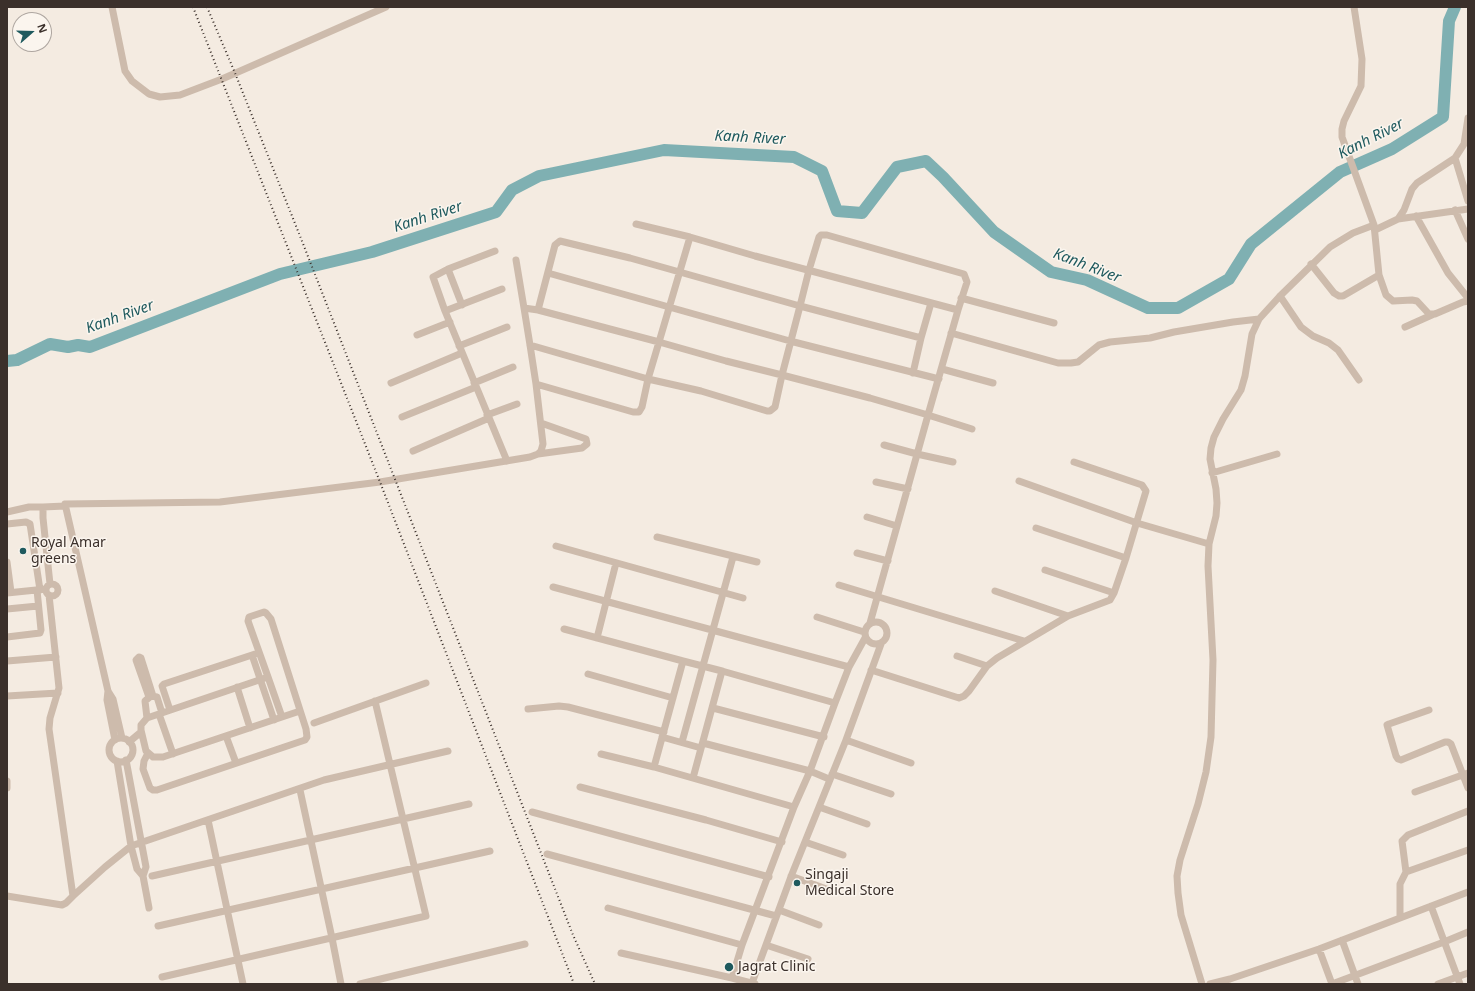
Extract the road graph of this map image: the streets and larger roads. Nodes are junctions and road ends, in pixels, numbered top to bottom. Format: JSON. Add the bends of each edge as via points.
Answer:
{"nodes":[{"id":1,"x":112,"y":7,"type":"edge"},
{"id":2,"x":386,"y":7,"type":"edge"},
{"id":3,"x":1354,"y":7,"type":"edge"},
{"id":4,"x":1468,"y":118,"type":"edge"},
{"id":5,"x":1456,"y":158,"type":"junction"},
{"id":6,"x":1468,"y":200,"type":"edge"},
{"id":7,"x":1468,"y":209,"type":"edge"},
{"id":8,"x":1455,"y":210,"type":"junction"},
{"id":9,"x":1416,"y":216,"type":"junction"},
{"id":10,"x":1398,"y":218,"type":"junction"},
{"id":11,"x":636,"y":224,"type":"dead end"},
{"id":12,"x":1374,"y":227,"type":"junction"},
{"id":13,"x":690,"y":237,"type":"junction"},
{"id":14,"x":1468,"y":239,"type":"edge"},
{"id":15,"x":495,"y":250,"type":"dead end"},
{"id":16,"x":516,"y":260,"type":"dead end"},
{"id":17,"x":1311,"y":264,"type":"junction"},
{"id":18,"x":448,"y":269,"type":"junction"},
{"id":19,"x":809,"y":270,"type":"junction"},
{"id":20,"x":548,"y":273,"type":"junction"},
{"id":21,"x":679,"y":273,"type":"junction"},
{"id":22,"x":1379,"y":275,"type":"junction"},
{"id":23,"x":502,"y":289,"type":"dead end"},
{"id":24,"x":1280,"y":296,"type":"junction"},
{"id":25,"x":961,"y":298,"type":"junction"},
{"id":26,"x":1468,"y":298,"type":"edge"},
{"id":27,"x":1468,"y":301,"type":"edge"},
{"id":28,"x":931,"y":302,"type":"junction"},
{"id":29,"x":462,"y":305,"type":"junction"},
{"id":30,"x":670,"y":306,"type":"junction"},
{"id":31,"x":800,"y":306,"type":"junction"},
{"id":32,"x":524,"y":308,"type":"junction"},
{"id":33,"x":538,"y":310,"type":"junction"},
{"id":34,"x":958,"y":310,"type":"junction"},
{"id":35,"x":445,"y":311,"type":"junction"},
{"id":36,"x":1434,"y":314,"type":"junction"},
{"id":37,"x":1259,"y":320,"type":"junction"},
{"id":38,"x":450,"y":322,"type":"junction"},
{"id":39,"x":1054,"y":323,"type":"dead end"},
{"id":40,"x":507,"y":327,"type":"dead end"},
{"id":41,"x":1405,"y":327,"type":"dead end"},
{"id":42,"x":951,"y":333,"type":"junction"},
{"id":43,"x":417,"y":335,"type":"dead end"},
{"id":44,"x":921,"y":338,"type":"junction"},
{"id":45,"x":790,"y":341,"type":"junction"},
{"id":46,"x":659,"y":342,"type":"junction"},
{"id":47,"x":530,"y":345,"type":"junction"},
{"id":48,"x":461,"y":350,"type":"junction"},
{"id":49,"x":514,"y":367,"type":"dead end"},
{"id":50,"x":942,"y":369,"type":"junction"},
{"id":51,"x":913,"y":373,"type":"junction"},
{"id":52,"x":782,"y":375,"type":"junction"},
{"id":53,"x":648,"y":379,"type":"junction"},
{"id":54,"x":938,"y":379,"type":"junction"},
{"id":55,"x":1359,"y":380,"type":"dead end"},
{"id":56,"x":391,"y":383,"type":"dead end"},
{"id":57,"x":993,"y":383,"type":"dead end"},
{"id":58,"x":536,"y":384,"type":"junction"},
{"id":59,"x":475,"y":385,"type":"junction"},
{"id":60,"x":517,"y":404,"type":"dead end"},
{"id":61,"x":928,"y":415,"type":"junction"},
{"id":62,"x":402,"y":416,"type":"dead end"},
{"id":63,"x":488,"y":417,"type":"junction"},
{"id":64,"x":541,"y":423,"type":"junction"},
{"id":65,"x":972,"y":429,"type":"dead end"},
{"id":66,"x":884,"y":445,"type":"dead end"},
{"id":67,"x":413,"y":451,"type":"dead end"},
{"id":68,"x":538,"y":454,"type":"junction"},
{"id":69,"x":917,"y":454,"type":"junction"},
{"id":70,"x":1277,"y":454,"type":"dead end"},
{"id":71,"x":507,"y":461,"type":"junction"},
{"id":72,"x":953,"y":462,"type":"dead end"},
{"id":73,"x":1074,"y":462,"type":"dead end"},
{"id":74,"x":1212,"y":473,"type":"junction"},
{"id":75,"x":1019,"y":481,"type":"dead end"},
{"id":76,"x":876,"y":482,"type":"dead end"},
{"id":77,"x":908,"y":489,"type":"junction"},
{"id":78,"x":65,"y":506,"type":"junction"},
{"id":79,"x":43,"y":507,"type":"junction"},
{"id":80,"x":7,"y":512,"type":"edge"},
{"id":81,"x":867,"y":517,"type":"dead end"},
{"id":82,"x":1137,"y":523,"type":"junction"},
{"id":83,"x":7,"y":524,"type":"edge"},
{"id":84,"x":897,"y":526,"type":"junction"},
{"id":85,"x":1036,"y":528,"type":"dead end"},
{"id":86,"x":657,"y":537,"type":"dead end"},
{"id":87,"x":1209,"y":544,"type":"junction"},
{"id":88,"x":556,"y":546,"type":"dead end"},
{"id":89,"x":857,"y":553,"type":"dead end"},
{"id":90,"x":733,"y":557,"type":"junction"},
{"id":91,"x":1126,"y":558,"type":"junction"},
{"id":92,"x":888,"y":561,"type":"junction"},
{"id":93,"x":7,"y":562,"type":"edge"},
{"id":94,"x":757,"y":562,"type":"dead end"},
{"id":95,"x":616,"y":563,"type":"junction"},
{"id":96,"x":1045,"y":570,"type":"dead end"},
{"id":97,"x":839,"y":585,"type":"dead end"},
{"id":98,"x":553,"y":587,"type":"dead end"},
{"id":99,"x":44,"y":590,"type":"junction"},
{"id":100,"x":995,"y":591,"type":"dead end"},
{"id":101,"x":9,"y":592,"type":"edge"},
{"id":102,"x":723,"y":592,"type":"junction"},
{"id":103,"x":1114,"y":593,"type":"junction"},
{"id":104,"x":878,"y":597,"type":"junction"},
{"id":105,"x":744,"y":598,"type":"dead end"},
{"id":106,"x":607,"y":602,"type":"junction"},
{"id":107,"x":38,"y":606,"type":"junction"},
{"id":108,"x":7,"y":609,"type":"edge"},
{"id":109,"x":1068,"y":616,"type":"junction"},
{"id":110,"x":817,"y":617,"type":"dead end"},
{"id":111,"x":870,"y":623,"type":"junction"},
{"id":112,"x":564,"y":629,"type":"dead end"},
{"id":113,"x":713,"y":630,"type":"junction"},
{"id":114,"x":864,"y":635,"type":"junction"},
{"id":115,"x":7,"y":637,"type":"edge"},
{"id":116,"x":598,"y":638,"type":"junction"},
{"id":117,"x":1024,"y":641,"type":"junction"},
{"id":118,"x":881,"y":644,"type":"junction"},
{"id":119,"x":260,"y":652,"type":"junction"},
{"id":120,"x":252,"y":655,"type":"junction"},
{"id":121,"x":957,"y":656,"type":"dead end"},
{"id":122,"x":56,"y":657,"type":"junction"},
{"id":123,"x":7,"y":661,"type":"edge"},
{"id":124,"x":683,"y":662,"type":"junction"},
{"id":125,"x":703,"y":666,"type":"junction"},
{"id":126,"x":987,"y":666,"type":"junction"},
{"id":127,"x":849,"y":667,"type":"junction"},
{"id":128,"x":871,"y":670,"type":"junction"},
{"id":129,"x":722,"y":671,"type":"junction"},
{"id":130,"x":143,"y":672,"type":"dead end"},
{"id":131,"x":588,"y":674,"type":"dead end"},
{"id":132,"x":268,"y":676,"type":"junction"},
{"id":133,"x":260,"y":679,"type":"junction"},
{"id":134,"x":426,"y":683,"type":"dead end"},
{"id":135,"x":237,"y":687,"type":"junction"},
{"id":136,"x":58,"y":693,"type":"junction"},
{"id":137,"x":7,"y":696,"type":"edge"},
{"id":138,"x":151,"y":697,"type":"junction"},
{"id":139,"x":673,"y":698,"type":"junction"},
{"id":140,"x":375,"y":701,"type":"junction"},
{"id":141,"x":835,"y":703,"type":"junction"},
{"id":142,"x":713,"y":708,"type":"junction"},
{"id":143,"x":528,"y":709,"type":"dead end"},
{"id":144,"x":170,"y":710,"type":"junction"},
{"id":145,"x":1429,"y":710,"type":"dead end"},
{"id":146,"x":300,"y":711,"type":"junction"},
{"id":147,"x":160,"y":713,"type":"junction"},
{"id":148,"x":282,"y":717,"type":"junction"},
{"id":149,"x":147,"y":718,"type":"junction"},
{"id":150,"x":274,"y":720,"type":"junction"},
{"id":151,"x":314,"y":723,"type":"dead end"},
{"id":152,"x":250,"y":728,"type":"junction"},
{"id":153,"x":141,"y":732,"type":"junction"},
{"id":154,"x":663,"y":735,"type":"junction"},
{"id":155,"x":226,"y":736,"type":"junction"},
{"id":156,"x":824,"y":736,"type":"junction"},
{"id":157,"x":122,"y":740,"type":"junction"},
{"id":158,"x":846,"y":740,"type":"junction"},
{"id":159,"x":682,"y":742,"type":"junction"},
{"id":160,"x":702,"y":745,"type":"junction"},
{"id":161,"x":132,"y":750,"type":"junction"},
{"id":162,"x":448,"y":751,"type":"dead end"},
{"id":163,"x":147,"y":752,"type":"junction"},
{"id":164,"x":173,"y":754,"type":"junction"},
{"id":165,"x":601,"y":754,"type":"dead end"},
{"id":166,"x":126,"y":760,"type":"junction"},
{"id":167,"x":117,"y":761,"type":"junction"},
{"id":168,"x":236,"y":763,"type":"junction"},
{"id":169,"x":911,"y":763,"type":"dead end"},
{"id":170,"x":390,"y":765,"type":"junction"},
{"id":171,"x":654,"y":767,"type":"junction"},
{"id":172,"x":810,"y":771,"type":"junction"},
{"id":173,"x":1466,"y":774,"type":"edge"},
{"id":174,"x":830,"y":776,"type":"junction"},
{"id":175,"x":693,"y":778,"type":"junction"},
{"id":176,"x":7,"y":781,"type":"edge"},
{"id":177,"x":580,"y":787,"type":"dead end"},
{"id":178,"x":7,"y":788,"type":"edge"},
{"id":179,"x":1468,"y":788,"type":"edge"},
{"id":180,"x":300,"y":790,"type":"junction"},
{"id":181,"x":1415,"y":792,"type":"dead end"},
{"id":182,"x":890,"y":794,"type":"dead end"},
{"id":183,"x":469,"y":804,"type":"dead end"},
{"id":184,"x":794,"y":807,"type":"junction"},
{"id":185,"x":818,"y":807,"type":"junction"},
{"id":186,"x":1468,"y":811,"type":"edge"},
{"id":187,"x":532,"y":812,"type":"dead end"},
{"id":188,"x":208,"y":820,"type":"junction"},
{"id":189,"x":403,"y":820,"type":"junction"},
{"id":190,"x":867,"y":824,"type":"dead end"},
{"id":191,"x":311,"y":840,"type":"junction"},
{"id":192,"x":142,"y":842,"type":"junction"},
{"id":193,"x":782,"y":842,"type":"junction"},
{"id":194,"x":804,"y":842,"type":"junction"},
{"id":195,"x":131,"y":846,"type":"junction"},
{"id":196,"x":1468,"y":850,"type":"edge"},
{"id":197,"x":490,"y":851,"type":"dead end"},
{"id":198,"x":547,"y":854,"type":"dead end"},
{"id":199,"x":843,"y":855,"type":"dead end"},
{"id":200,"x":217,"y":861,"type":"junction"},
{"id":201,"x":414,"y":868,"type":"junction"},
{"id":202,"x":1406,"y":872,"type":"junction"},
{"id":203,"x":143,"y":876,"type":"junction"},
{"id":204,"x":152,"y":876,"type":"dead end"},
{"id":205,"x":791,"y":876,"type":"junction"},
{"id":206,"x":769,"y":877,"type":"junction"},
{"id":207,"x":321,"y":889,"type":"junction"},
{"id":208,"x":829,"y":890,"type":"dead end"},
{"id":209,"x":1468,"y":892,"type":"edge"},
{"id":210,"x":7,"y":896,"type":"edge"},
{"id":211,"x":73,"y":896,"type":"junction"},
{"id":212,"x":1431,"y":906,"type":"junction"},
{"id":213,"x":149,"y":908,"type":"dead end"},
{"id":214,"x":608,"y":908,"type":"dead end"},
{"id":215,"x":228,"y":910,"type":"junction"},
{"id":216,"x":755,"y":911,"type":"junction"},
{"id":217,"x":777,"y":913,"type":"junction"},
{"id":218,"x":1400,"y":917,"type":"junction"},
{"id":219,"x":818,"y":925,"type":"dead end"},
{"id":220,"x":158,"y":926,"type":"dead end"},
{"id":221,"x":1468,"y":932,"type":"edge"},
{"id":222,"x":332,"y":938,"type":"junction"},
{"id":223,"x":1342,"y":940,"type":"junction"},
{"id":224,"x":1444,"y":942,"type":"junction"},
{"id":225,"x":525,"y":944,"type":"dead end"},
{"id":226,"x":742,"y":945,"type":"junction"},
{"id":227,"x":766,"y":945,"type":"junction"},
{"id":228,"x":1319,"y":949,"type":"junction"},
{"id":229,"x":621,"y":953,"type":"dead end"},
{"id":230,"x":808,"y":959,"type":"dead end"},
{"id":231,"x":238,"y":960,"type":"junction"},
{"id":232,"x":1468,"y":973,"type":"edge"},
{"id":233,"x":1355,"y":975,"type":"junction"},
{"id":234,"x":162,"y":977,"type":"dead end"},
{"id":235,"x":732,"y":978,"type":"junction"},
{"id":236,"x":1231,"y":981,"type":"edge"},
{"id":237,"x":1459,"y":981,"type":"edge"},
{"id":238,"x":243,"y":984,"type":"edge"},
{"id":239,"x":341,"y":984,"type":"edge"},
{"id":240,"x":360,"y":984,"type":"edge"},
{"id":241,"x":754,"y":984,"type":"edge"},
{"id":242,"x":1202,"y":984,"type":"edge"},
{"id":243,"x":1210,"y":984,"type":"edge"},
{"id":244,"x":1332,"y":984,"type":"edge"},
{"id":245,"x":1358,"y":984,"type":"edge"},
{"id":246,"x":1438,"y":984,"type":"edge"}],
"edges":[{"from":1,"to":2,"type":"street","via":[[125,71],[132,82],[149,94],[160,97],[180,95],[222,79]]},
{"from":3,"to":12,"type":"street","via":[[1359,32],[1361,86],[1342,129],[1342,137]]},
{"from":4,"to":5,"type":"street","via":[[1464,144]]},
{"from":5,"to":6,"type":"street"},
{"from":5,"to":10,"type":"street","via":[[1412,189]]},
{"from":7,"to":8,"type":"street"},
{"from":8,"to":9,"type":"street"},
{"from":8,"to":14,"type":"street"},
{"from":9,"to":10,"type":"street"},
{"from":9,"to":26,"type":"street","via":[[1448,272]]},
{"from":10,"to":12,"type":"street"},
{"from":11,"to":13,"type":"street"},
{"from":12,"to":17,"type":"street","via":[[1342,238]]},
{"from":12,"to":22,"type":"street"},
{"from":13,"to":19,"type":"street"},
{"from":13,"to":21,"type":"street"},
{"from":15,"to":18,"type":"street"},
{"from":16,"to":32,"type":"street"},
{"from":17,"to":22,"type":"street","via":[[1339,296]]},
{"from":17,"to":24,"type":"street"},
{"from":18,"to":29,"type":"street"},
{"from":18,"to":35,"type":"street","via":[[433,277]]},
{"from":19,"to":25,"type":"street","via":[[819,237],[827,235],[960,272],[964,274],[967,282]]},
{"from":19,"to":28,"type":"street"},
{"from":19,"to":31,"type":"street"},
{"from":20,"to":21,"type":"street","via":[[555,245],[560,241]]},
{"from":20,"to":30,"type":"street"},
{"from":20,"to":33,"type":"street"},
{"from":21,"to":30,"type":"street"},
{"from":21,"to":31,"type":"street"},
{"from":22,"to":36,"type":"street","via":[[1386,295],[1393,301],[1412,300],[1422,305],[1429,314]]},
{"from":23,"to":29,"type":"street"},
{"from":24,"to":37,"type":"street"},
{"from":24,"to":55,"type":"street","via":[[1301,327],[1338,350]]},
{"from":25,"to":34,"type":"street"},
{"from":25,"to":39,"type":"street"},
{"from":27,"to":36,"type":"street"},
{"from":28,"to":34,"type":"street"},
{"from":28,"to":44,"type":"street"},
{"from":29,"to":35,"type":"street"},
{"from":30,"to":45,"type":"street"},
{"from":30,"to":46,"type":"street"},
{"from":31,"to":44,"type":"street"},
{"from":31,"to":45,"type":"street"},
{"from":32,"to":33,"type":"street"},
{"from":32,"to":47,"type":"street"},
{"from":33,"to":46,"type":"street"},
{"from":34,"to":42,"type":"street"},
{"from":35,"to":38,"type":"street"},
{"from":36,"to":41,"type":"street"},
{"from":37,"to":42,"type":"street","via":[[1110,342],[1099,345],[1078,362],[1071,363],[1058,363]]},
{"from":37,"to":74,"type":"street","via":[[1252,334],[1241,390],[1214,437],[1210,460]]},
{"from":38,"to":43,"type":"street"},
{"from":38,"to":48,"type":"street"},
{"from":40,"to":48,"type":"street"},
{"from":42,"to":50,"type":"street"},
{"from":44,"to":51,"type":"street"},
{"from":45,"to":51,"type":"street"},
{"from":45,"to":52,"type":"street"},
{"from":46,"to":52,"type":"street"},
{"from":46,"to":53,"type":"street"},
{"from":47,"to":53,"type":"street"},
{"from":47,"to":58,"type":"street"},
{"from":48,"to":56,"type":"street"},
{"from":48,"to":59,"type":"street"},
{"from":49,"to":59,"type":"street"},
{"from":50,"to":54,"type":"street"},
{"from":50,"to":57,"type":"street"},
{"from":51,"to":54,"type":"street"},
{"from":52,"to":53,"type":"street","via":[[775,407],[767,411],[701,391]]},
{"from":52,"to":61,"type":"street"},
{"from":53,"to":58,"type":"street","via":[[639,412]]},
{"from":54,"to":61,"type":"street"},
{"from":58,"to":64,"type":"street"},
{"from":59,"to":62,"type":"street"},
{"from":59,"to":63,"type":"street"},
{"from":60,"to":63,"type":"street"},
{"from":61,"to":65,"type":"street"},
{"from":61,"to":69,"type":"street"},
{"from":63,"to":67,"type":"street"},
{"from":63,"to":71,"type":"street"},
{"from":64,"to":68,"type":"street","via":[[543,444]]},
{"from":64,"to":68,"type":"street","via":[[586,439],[587,444],[582,448]]},
{"from":66,"to":69,"type":"street"},
{"from":68,"to":71,"type":"street"},
{"from":69,"to":72,"type":"street"},
{"from":69,"to":77,"type":"street"},
{"from":70,"to":74,"type":"street"},
{"from":71,"to":78,"type":"street","via":[[380,482],[220,502]]},
{"from":73,"to":82,"type":"street","via":[[1145,487]]},
{"from":74,"to":87,"type":"street","via":[[1217,503]]},
{"from":75,"to":82,"type":"street"},
{"from":76,"to":77,"type":"street"},
{"from":77,"to":84,"type":"street"},
{"from":78,"to":79,"type":"street"},
{"from":78,"to":157,"type":"street","via":[[108,691],[113,699]]},
{"from":79,"to":80,"type":"street"},
{"from":79,"to":99,"type":"street"},
{"from":81,"to":84,"type":"street"},
{"from":82,"to":87,"type":"street"},
{"from":82,"to":91,"type":"street"},
{"from":83,"to":99,"type":"street","via":[[30,524]]},
{"from":84,"to":92,"type":"street"},
{"from":85,"to":91,"type":"street"},
{"from":86,"to":90,"type":"street"},
{"from":87,"to":242,"type":"street","via":[[1213,660],[1211,737],[1203,785],[1177,876],[1181,915]]},
{"from":88,"to":95,"type":"street"},
{"from":89,"to":92,"type":"street"},
{"from":90,"to":94,"type":"street"},
{"from":90,"to":102,"type":"street"},
{"from":91,"to":103,"type":"street"},
{"from":92,"to":104,"type":"street"},
{"from":93,"to":101,"type":"street"},
{"from":95,"to":102,"type":"street"},
{"from":95,"to":106,"type":"street"},
{"from":96,"to":103,"type":"street"},
{"from":97,"to":104,"type":"street"},
{"from":98,"to":106,"type":"street"},
{"from":99,"to":101,"type":"street"},
{"from":99,"to":107,"type":"street"},
{"from":99,"to":122,"type":"street"},
{"from":100,"to":109,"type":"street"},
{"from":102,"to":105,"type":"street"},
{"from":102,"to":113,"type":"street"},
{"from":103,"to":109,"type":"street","via":[[1110,600],[1104,603]]},
{"from":104,"to":111,"type":"street"},
{"from":104,"to":117,"type":"street"},
{"from":106,"to":113,"type":"street"},
{"from":106,"to":116,"type":"street"},
{"from":107,"to":108,"type":"street"},
{"from":107,"to":115,"type":"street","via":[[40,633]]},
{"from":109,"to":117,"type":"street"},
{"from":110,"to":114,"type":"street"},
{"from":111,"to":114,"type":"street"},
{"from":111,"to":118,"type":"street","via":[[878,622],[885,626],[886,638]]},
{"from":112,"to":116,"type":"street"},
{"from":113,"to":125,"type":"street"},
{"from":113,"to":127,"type":"street"},
{"from":114,"to":118,"type":"street","via":[[872,644]]},
{"from":114,"to":127,"type":"street"},
{"from":116,"to":124,"type":"street"},
{"from":117,"to":126,"type":"street"},
{"from":118,"to":128,"type":"street"},
{"from":119,"to":120,"type":"street"},
{"from":119,"to":132,"type":"street"},
{"from":119,"to":146,"type":"street","via":[[248,621],[249,617],[266,612],[271,619]]},
{"from":120,"to":133,"type":"street"},
{"from":120,"to":144,"type":"street","via":[[164,684],[162,686]]},
{"from":121,"to":126,"type":"street"},
{"from":122,"to":123,"type":"street"},
{"from":122,"to":136,"type":"street"},
{"from":124,"to":125,"type":"street"},
{"from":124,"to":139,"type":"street"},
{"from":125,"to":129,"type":"street"},
{"from":125,"to":159,"type":"street"},
{"from":126,"to":128,"type":"street","via":[[969,691],[959,698]]},
{"from":127,"to":141,"type":"street"},
{"from":128,"to":158,"type":"street"},
{"from":129,"to":141,"type":"street"},
{"from":129,"to":142,"type":"street"},
{"from":130,"to":138,"type":"street"},
{"from":131,"to":139,"type":"street"},
{"from":132,"to":133,"type":"street"},
{"from":132,"to":148,"type":"street"},
{"from":133,"to":135,"type":"street"},
{"from":133,"to":150,"type":"street"},
{"from":134,"to":140,"type":"street"},
{"from":135,"to":144,"type":"street"},
{"from":135,"to":152,"type":"street"},
{"from":136,"to":137,"type":"street"},
{"from":136,"to":211,"type":"street","via":[[49,729]]},
{"from":138,"to":147,"type":"street","via":[[157,697]]},
{"from":138,"to":149,"type":"street","via":[[146,699],[145,703]]},
{"from":139,"to":154,"type":"street"},
{"from":140,"to":151,"type":"street"},
{"from":140,"to":170,"type":"street"},
{"from":141,"to":156,"type":"street"},
{"from":142,"to":156,"type":"street"},
{"from":142,"to":160,"type":"street"},
{"from":143,"to":154,"type":"street","via":[[568,707]]},
{"from":144,"to":147,"type":"street"},
{"from":145,"to":173,"type":"street","via":[[1389,724],[1398,759],[1448,742]]},
{"from":146,"to":148,"type":"street"},
{"from":146,"to":168,"type":"street","via":[[308,734],[304,740]]},
{"from":147,"to":149,"type":"street"},
{"from":147,"to":164,"type":"street"},
{"from":148,"to":150,"type":"street"},
{"from":149,"to":153,"type":"street","via":[[141,725]]},
{"from":150,"to":152,"type":"street"},
{"from":152,"to":155,"type":"street"},
{"from":153,"to":157,"type":"street"},
{"from":153,"to":163,"type":"street"},
{"from":154,"to":159,"type":"street"},
{"from":154,"to":171,"type":"street"},
{"from":155,"to":164,"type":"street"},
{"from":155,"to":168,"type":"street"},
{"from":156,"to":172,"type":"street"},
{"from":157,"to":161,"type":"street","via":[[131,745]]},
{"from":157,"to":167,"type":"street","via":[[110,746],[110,753]]},
{"from":158,"to":169,"type":"street"},
{"from":158,"to":174,"type":"street"},
{"from":159,"to":160,"type":"street"},
{"from":160,"to":172,"type":"street"},
{"from":160,"to":175,"type":"street"},
{"from":161,"to":163,"type":"street"},
{"from":161,"to":166,"type":"street","via":[[131,756]]},
{"from":162,"to":170,"type":"street"},
{"from":163,"to":164,"type":"street","via":[[157,758]]},
{"from":163,"to":168,"type":"street","via":[[143,769],[153,790]]},
{"from":165,"to":171,"type":"street"},
{"from":166,"to":167,"type":"street"},
{"from":166,"to":192,"type":"street"},
{"from":167,"to":195,"type":"street"},
{"from":170,"to":180,"type":"street","via":[[324,780]]},
{"from":170,"to":189,"type":"street"},
{"from":171,"to":175,"type":"street"},
{"from":172,"to":174,"type":"street"},
{"from":172,"to":184,"type":"street"},
{"from":173,"to":179,"type":"street"},
{"from":173,"to":181,"type":"street"},
{"from":174,"to":182,"type":"street"},
{"from":174,"to":185,"type":"street"},
{"from":175,"to":184,"type":"street"},
{"from":176,"to":178,"type":"street"},
{"from":177,"to":193,"type":"street"},
{"from":180,"to":188,"type":"street"},
{"from":180,"to":191,"type":"street"},
{"from":183,"to":189,"type":"street"},
{"from":184,"to":193,"type":"street"},
{"from":185,"to":190,"type":"street"},
{"from":185,"to":194,"type":"street"},
{"from":186,"to":202,"type":"street","via":[[1408,835],[1402,841]]},
{"from":187,"to":206,"type":"street"},
{"from":188,"to":192,"type":"street"},
{"from":188,"to":200,"type":"street"},
{"from":189,"to":191,"type":"street"},
{"from":189,"to":201,"type":"street"},
{"from":191,"to":200,"type":"street"},
{"from":191,"to":207,"type":"street"},
{"from":192,"to":195,"type":"street"},
{"from":192,"to":203,"type":"street","via":[[146,867]]},
{"from":193,"to":206,"type":"street"},
{"from":194,"to":199,"type":"street"},
{"from":194,"to":205,"type":"street"},
{"from":195,"to":203,"type":"street","via":[[137,869]]},
{"from":195,"to":211,"type":"street"},
{"from":196,"to":202,"type":"street"},
{"from":197,"to":201,"type":"street"},
{"from":198,"to":216,"type":"street"},
{"from":200,"to":204,"type":"street"},
{"from":200,"to":215,"type":"street"},
{"from":201,"to":207,"type":"street"},
{"from":201,"to":222,"type":"street","via":[[426,916]]},
{"from":202,"to":218,"type":"street","via":[[1400,884]]},
{"from":203,"to":213,"type":"street"},
{"from":205,"to":208,"type":"street"},
{"from":205,"to":217,"type":"street"},
{"from":206,"to":216,"type":"street"},
{"from":207,"to":215,"type":"street"},
{"from":207,"to":222,"type":"street"},
{"from":209,"to":212,"type":"street"},
{"from":210,"to":211,"type":"street","via":[[62,905]]},
{"from":212,"to":218,"type":"street"},
{"from":212,"to":224,"type":"street"},
{"from":214,"to":226,"type":"street"},
{"from":215,"to":220,"type":"street"},
{"from":215,"to":231,"type":"street"},
{"from":216,"to":217,"type":"street"},
{"from":216,"to":226,"type":"street"},
{"from":217,"to":219,"type":"street"},
{"from":217,"to":227,"type":"street"},
{"from":218,"to":223,"type":"street"},
{"from":221,"to":224,"type":"street"},
{"from":222,"to":231,"type":"street"},
{"from":222,"to":239,"type":"street"},
{"from":223,"to":228,"type":"street"},
{"from":223,"to":233,"type":"street"},
{"from":224,"to":233,"type":"street"},
{"from":224,"to":237,"type":"street"},
{"from":225,"to":240,"type":"street"},
{"from":226,"to":235,"type":"street"},
{"from":227,"to":230,"type":"street"},
{"from":227,"to":241,"type":"street"},
{"from":228,"to":236,"type":"street"},
{"from":228,"to":244,"type":"street"},
{"from":229,"to":235,"type":"street"},
{"from":231,"to":234,"type":"street"},
{"from":231,"to":238,"type":"street"},
{"from":232,"to":237,"type":"street"},
{"from":233,"to":244,"type":"street"},
{"from":233,"to":245,"type":"street"},
{"from":235,"to":241,"type":"street"},
{"from":236,"to":243,"type":"street"},
{"from":237,"to":246,"type":"street"}]}
